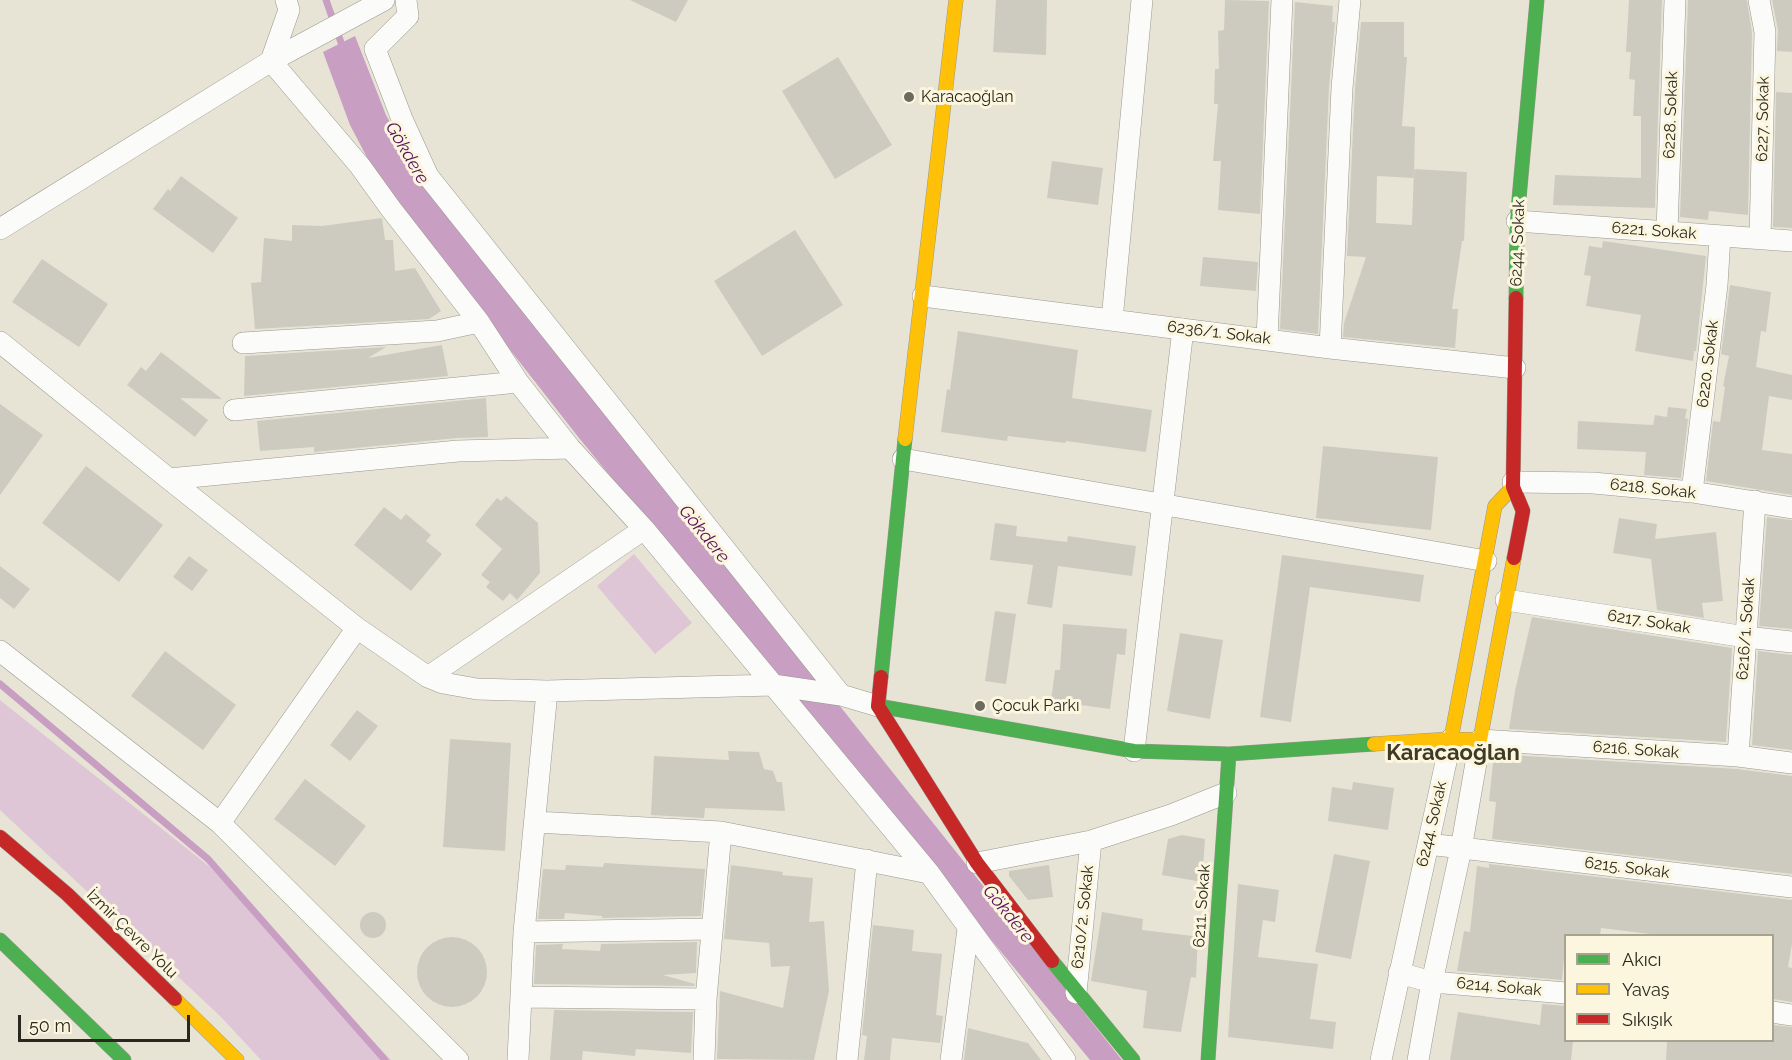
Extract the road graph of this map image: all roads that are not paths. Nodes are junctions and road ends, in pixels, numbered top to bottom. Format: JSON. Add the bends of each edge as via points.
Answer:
{"nodes":[{"id":1,"x":286,"y":0,"type":"edge"},
{"id":2,"x":406,"y":0,"type":"edge"},
{"id":3,"x":957,"y":0,"type":"edge"},
{"id":4,"x":1142,"y":0,"type":"edge"},
{"id":5,"x":1282,"y":0,"type":"edge"},
{"id":6,"x":1350,"y":0,"type":"edge"},
{"id":7,"x":1537,"y":0,"type":"edge"},
{"id":8,"x":1675,"y":0,"type":"edge"},
{"id":9,"x":1759,"y":0,"type":"edge"},
{"id":10,"x":382,"y":1,"type":"edge"},
{"id":11,"x":271,"y":61,"type":"junction"},
{"id":12,"x":1517,"y":221,"type":"junction"},
{"id":13,"x":0,"y":229,"type":"edge"},
{"id":14,"x":1667,"y":231,"type":"junction"},
{"id":15,"x":1720,"y":236,"type":"junction"},
{"id":16,"x":1760,"y":238,"type":"junction"},
{"id":17,"x":1792,"y":241,"type":"edge"},
{"id":18,"x":923,"y":296,"type":"junction"},
{"id":19,"x":1112,"y":320,"type":"junction"},
{"id":20,"x":479,"y":322,"type":"junction"},
{"id":21,"x":1183,"y":329,"type":"junction"},
{"id":22,"x":1268,"y":339,"type":"junction"},
{"id":23,"x":0,"y":342,"type":"edge"},
{"id":24,"x":243,"y":343,"type":"dead end"},
{"id":25,"x":1330,"y":348,"type":"junction"},
{"id":26,"x":1515,"y":368,"type":"junction"},
{"id":27,"x":518,"y":382,"type":"junction"},
{"id":28,"x":234,"y":410,"type":"dead end"},
{"id":29,"x":570,"y":448,"type":"junction"},
{"id":30,"x":903,"y":459,"type":"junction"},
{"id":31,"x":169,"y":479,"type":"junction"},
{"id":32,"x":1513,"y":484,"type":"junction"},
{"id":33,"x":1692,"y":492,"type":"junction"},
{"id":34,"x":1755,"y":501,"type":"junction"},
{"id":35,"x":1163,"y":504,"type":"junction"},
{"id":36,"x":1792,"y":508,"type":"edge"},
{"id":37,"x":644,"y":529,"type":"junction"},
{"id":38,"x":1486,"y":561,"type":"junction"},
{"id":39,"x":1506,"y":600,"type":"junction"},
{"id":40,"x":357,"y":628,"type":"junction"},
{"id":41,"x":1746,"y":637,"type":"junction"},
{"id":42,"x":1792,"y":642,"type":"edge"},
{"id":43,"x":0,"y":651,"type":"edge"},
{"id":44,"x":428,"y":676,"type":"junction"},
{"id":45,"x":773,"y":685,"type":"junction"},
{"id":46,"x":547,"y":691,"type":"junction"},
{"id":47,"x":841,"y":695,"type":"junction"},
{"id":48,"x":878,"y":706,"type":"junction"},
{"id":49,"x":1451,"y":739,"type":"junction"},
{"id":50,"x":1480,"y":740,"type":"junction"},
{"id":51,"x":1134,"y":751,"type":"junction"},
{"id":52,"x":1229,"y":754,"type":"junction"},
{"id":53,"x":1738,"y":756,"type":"junction"},
{"id":54,"x":1792,"y":763,"type":"edge"},
{"id":55,"x":1226,"y":792,"type":"junction"},
{"id":56,"x":535,"y":822,"type":"junction"},
{"id":57,"x":220,"y":823,"type":"junction"},
{"id":58,"x":721,"y":832,"type":"junction"},
{"id":59,"x":0,"y":837,"type":"edge"},
{"id":60,"x":1091,"y":841,"type":"junction"},
{"id":61,"x":1428,"y":844,"type":"junction"},
{"id":62,"x":1461,"y":849,"type":"junction"},
{"id":63,"x":867,"y":860,"type":"junction"},
{"id":64,"x":977,"y":863,"type":"junction"},
{"id":65,"x":928,"y":873,"type":"junction"},
{"id":66,"x":1792,"y":887,"type":"edge"},
{"id":67,"x":712,"y":929,"type":"junction"},
{"id":68,"x":968,"y":929,"type":"junction"},
{"id":69,"x":524,"y":932,"type":"junction"},
{"id":70,"x":0,"y":940,"type":"edge"},
{"id":71,"x":1399,"y":973,"type":"junction"},
{"id":72,"x":1432,"y":982,"type":"junction"},
{"id":73,"x":1076,"y":993,"type":"junction"},
{"id":74,"x":1564,"y":993,"type":"edge"},
{"id":75,"x":521,"y":997,"type":"junction"},
{"id":76,"x":706,"y":999,"type":"junction"},
{"id":77,"x":1774,"y":1012,"type":"edge"},
{"id":78,"x":1792,"y":1015,"type":"edge"},
{"id":79,"x":124,"y":1060,"type":"edge"},
{"id":80,"x":237,"y":1060,"type":"edge"},
{"id":81,"x":458,"y":1060,"type":"edge"},
{"id":82,"x":518,"y":1060,"type":"edge"},
{"id":83,"x":704,"y":1060,"type":"edge"},
{"id":84,"x":847,"y":1060,"type":"edge"},
{"id":85,"x":951,"y":1060,"type":"edge"},
{"id":86,"x":1065,"y":1060,"type":"edge"},
{"id":87,"x":1133,"y":1060,"type":"edge"},
{"id":88,"x":1208,"y":1060,"type":"edge"},
{"id":89,"x":1381,"y":1060,"type":"edge"},
{"id":90,"x":1418,"y":1060,"type":"edge"}],
"edges":[{"from":1,"to":11,"type":"street","via":[[289,10]]},
{"from":2,"to":47,"type":"street","via":[[408,16],[375,50],[428,176]]},
{"from":3,"to":18,"type":"main road"},
{"from":4,"to":19,"type":"street"},
{"from":5,"to":22,"type":"street"},
{"from":6,"to":25,"type":"street"},
{"from":7,"to":12,"type":"main road","name":"6244. Sokak"},
{"from":8,"to":14,"type":"street","name":"6228. Sokak"},
{"from":9,"to":16,"type":"street","name":"6227. Sokak","via":[[1765,32]]},
{"from":10,"to":11,"type":"street"},
{"from":11,"to":13,"type":"street"},
{"from":11,"to":20,"type":"street","via":[[360,166]]},
{"from":12,"to":14,"type":"street","name":"6221. Sokak"},
{"from":12,"to":26,"type":"main road","name":"6244. Sokak"},
{"from":14,"to":15,"type":"street","name":"6221. Sokak"},
{"from":15,"to":16,"type":"street","name":"6221. Sokak"},
{"from":15,"to":33,"type":"street","name":"6220. Sokak"},
{"from":16,"to":17,"type":"street","name":"6221. Sokak"},
{"from":18,"to":19,"type":"street","name":"6236/1. Sokak"},
{"from":18,"to":30,"type":"main road"},
{"from":19,"to":21,"type":"street","name":"6236/1. Sokak"},
{"from":20,"to":24,"type":"street","via":[[436,331]]},
{"from":20,"to":27,"type":"street"},
{"from":21,"to":22,"type":"street","name":"6236/1. Sokak"},
{"from":21,"to":35,"type":"street"},
{"from":22,"to":25,"type":"street","name":"6236/1. Sokak"},
{"from":23,"to":31,"type":"street"},
{"from":25,"to":26,"type":"street","name":"6236/1. Sokak"},
{"from":26,"to":32,"type":"main road","name":"6244. Sokak"},
{"from":27,"to":28,"type":"street"},
{"from":27,"to":29,"type":"street"},
{"from":29,"to":31,"type":"street","via":[[458,451]]},
{"from":29,"to":37,"type":"street"},
{"from":30,"to":35,"type":"street"},
{"from":30,"to":48,"type":"main road"},
{"from":31,"to":40,"type":"street"},
{"from":32,"to":33,"type":"street","name":"6218. Sokak","via":[[1593,483]]},
{"from":32,"to":38,"type":"main road","name":"6244. Sokak","via":[[1495,506]]},
{"from":32,"to":39,"type":"main road","name":"6244. Sokak","via":[[1523,511]]},
{"from":33,"to":34,"type":"street","name":"6218. Sokak"},
{"from":34,"to":36,"type":"street","name":"6218. Sokak"},
{"from":34,"to":41,"type":"street","name":"6216/1. Sokak"},
{"from":35,"to":38,"type":"street"},
{"from":35,"to":51,"type":"street"},
{"from":37,"to":44,"type":"street"},
{"from":37,"to":45,"type":"street"},
{"from":38,"to":49,"type":"main road","name":"6244. Sokak"},
{"from":39,"to":41,"type":"street","name":"6217. Sokak"},
{"from":39,"to":50,"type":"main road","name":"6244. Sokak"},
{"from":40,"to":44,"type":"street"},
{"from":40,"to":57,"type":"street"},
{"from":41,"to":42,"type":"street","name":"6217. Sokak"},
{"from":41,"to":53,"type":"street","name":"6216/1. Sokak"},
{"from":43,"to":57,"type":"street"},
{"from":44,"to":46,"type":"street","via":[[477,689]]},
{"from":45,"to":46,"type":"street"},
{"from":45,"to":47,"type":"street"},
{"from":45,"to":65,"type":"street"},
{"from":46,"to":56,"type":"street"},
{"from":47,"to":48,"type":"street"},
{"from":48,"to":51,"type":"main road"},
{"from":48,"to":64,"type":"main road"},
{"from":49,"to":50,"type":"main road"},
{"from":49,"to":52,"type":"main road"},
{"from":49,"to":61,"type":"street","name":"6244. Sokak"},
{"from":50,"to":53,"type":"street","name":"6216. Sokak"},
{"from":50,"to":62,"type":"street","name":"6244. Sokak"},
{"from":51,"to":52,"type":"main road"},
{"from":52,"to":55,"type":"main road","name":"6211. Sokak"},
{"from":53,"to":54,"type":"street","name":"6216. Sokak"},
{"from":55,"to":60,"type":"street"},
{"from":55,"to":88,"type":"main road","name":"6211. Sokak"},
{"from":56,"to":58,"type":"street"},
{"from":56,"to":69,"type":"street"},
{"from":57,"to":81,"type":"street"},
{"from":58,"to":63,"type":"street"},
{"from":58,"to":67,"type":"street"},
{"from":59,"to":80,"type":"main road","name":"İzmir Çevre Yolu","via":[[67,894]]},
{"from":60,"to":64,"type":"street"},
{"from":60,"to":73,"type":"street","name":"6210/2. Sokak"},
{"from":61,"to":62,"type":"street","name":"6215. Sokak"},
{"from":61,"to":71,"type":"street","name":"6244. Sokak"},
{"from":62,"to":66,"type":"street","name":"6215. Sokak"},
{"from":62,"to":72,"type":"street","name":"6244. Sokak"},
{"from":63,"to":65,"type":"street"},
{"from":63,"to":84,"type":"street"},
{"from":64,"to":73,"type":"main road"},
{"from":65,"to":68,"type":"street"},
{"from":67,"to":69,"type":"street"},
{"from":67,"to":76,"type":"street"},
{"from":68,"to":85,"type":"street"},
{"from":68,"to":86,"type":"street"},
{"from":69,"to":75,"type":"street"},
{"from":70,"to":79,"type":"main road"},
{"from":71,"to":72,"type":"street","name":"6214. Sokak"},
{"from":71,"to":89,"type":"street","name":"6244. Sokak"},
{"from":72,"to":74,"type":"street","name":"6214. Sokak"},
{"from":72,"to":90,"type":"street","name":"6244. Sokak"},
{"from":73,"to":87,"type":"main road"},
{"from":75,"to":76,"type":"street"},
{"from":75,"to":82,"type":"street"},
{"from":76,"to":83,"type":"street"},
{"from":77,"to":78,"type":"street"}]}
